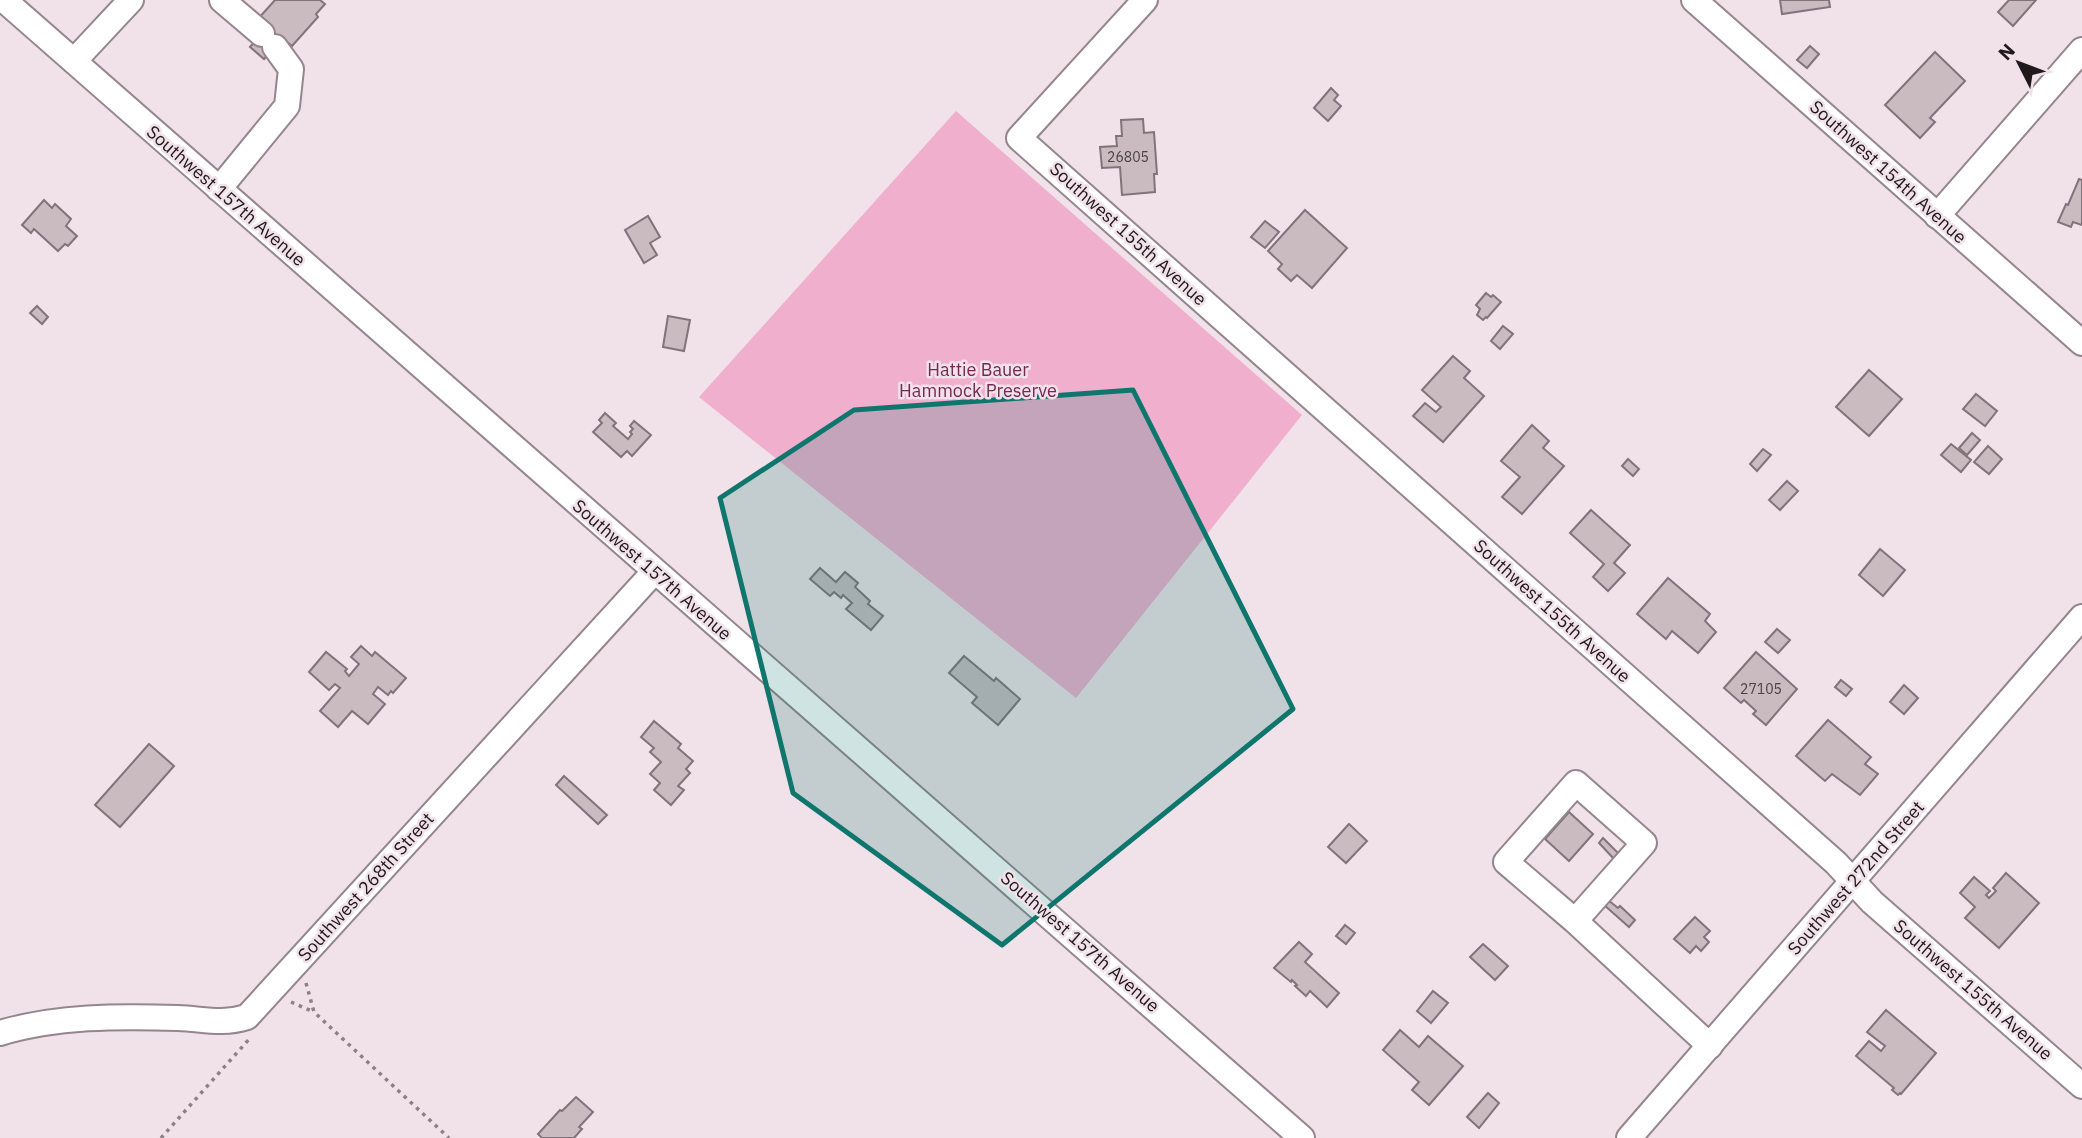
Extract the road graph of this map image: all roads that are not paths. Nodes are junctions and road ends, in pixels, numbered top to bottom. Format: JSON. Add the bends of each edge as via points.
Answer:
{"nodes":[{"id":1,"x":4,"y":0,"type":"edge"},
{"id":2,"x":131,"y":0,"type":"edge"},
{"id":3,"x":222,"y":0,"type":"edge"},
{"id":4,"x":1145,"y":0,"type":"edge"},
{"id":5,"x":1694,"y":0,"type":"edge"},
{"id":6,"x":2082,"y":50,"type":"edge"},
{"id":7,"x":74,"y":61,"type":"junction"},
{"id":8,"x":219,"y":189,"type":"junction"},
{"id":9,"x":1937,"y":216,"type":"junction"},
{"id":10,"x":2082,"y":343,"type":"edge"},
{"id":11,"x":654,"y":572,"type":"junction"},
{"id":12,"x":2082,"y":617,"type":"edge"},
{"id":13,"x":1853,"y":881,"type":"junction"},
{"id":14,"x":1575,"y":921,"type":"junction"},
{"id":15,"x":0,"y":1033,"type":"edge"},
{"id":16,"x":1710,"y":1046,"type":"junction"},
{"id":17,"x":2082,"y":1086,"type":"edge"},
{"id":18,"x":1302,"y":1138,"type":"edge"},
{"id":19,"x":1629,"y":1138,"type":"edge"}],
"edges":[{"from":1,"to":7,"type":"street","name":"Southwest 157th Avenue"},
{"from":2,"to":7,"type":"street"},
{"from":3,"to":8,"type":"street","via":[[268,40],[291,69],[287,106]]},
{"from":4,"to":13,"type":"street","name":"Southwest 155th Avenue","via":[[1019,138]]},
{"from":5,"to":9,"type":"street","name":"Southwest 154th Avenue"},
{"from":6,"to":9,"type":"street"},
{"from":7,"to":8,"type":"street","name":"Southwest 157th Avenue"},
{"from":8,"to":11,"type":"street","name":"Southwest 157th Avenue"},
{"from":9,"to":10,"type":"street","name":"Southwest 154th Avenue"},
{"from":11,"to":15,"type":"street","name":"Southwest 268th Street","via":[[247,1017],[230,1022],[178,1018],[53,1021]]},
{"from":11,"to":18,"type":"street","name":"Southwest 157th Avenue"},
{"from":12,"to":13,"type":"street","name":"Southwest 272nd Street"},
{"from":13,"to":16,"type":"street","name":"Southwest 272nd Street"},
{"from":13,"to":17,"type":"street","name":"Southwest 155th Avenue"},
{"from":14,"to":14,"type":"street","via":[[1506,862],[1576,783],[1644,843]]},
{"from":14,"to":16,"type":"street"},
{"from":16,"to":19,"type":"street","name":"Southwest 272nd Street"}]}
